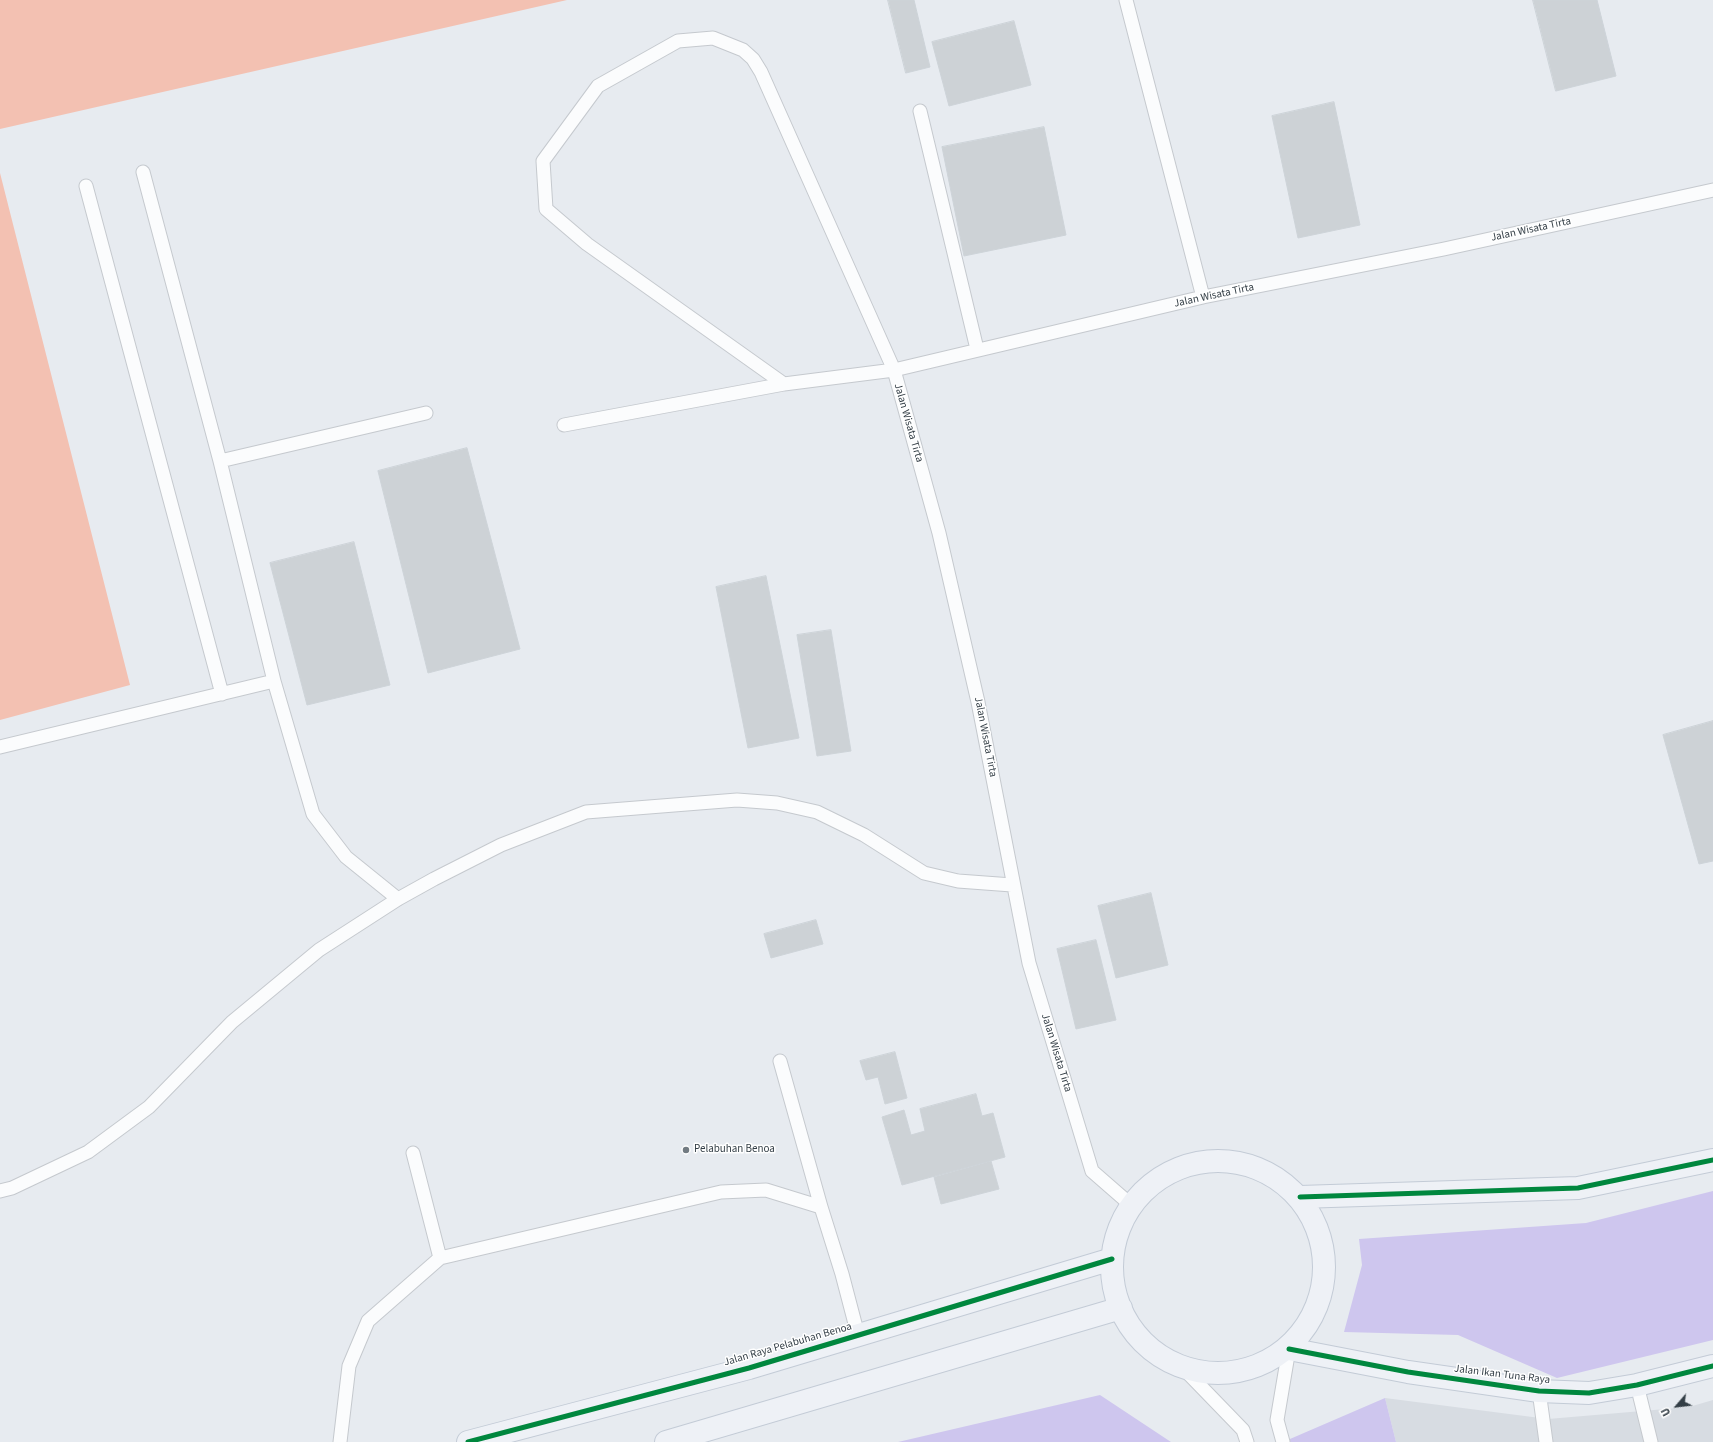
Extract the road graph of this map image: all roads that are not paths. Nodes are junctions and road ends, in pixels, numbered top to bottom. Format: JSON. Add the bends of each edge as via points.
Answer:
{"nodes":[{"id":1,"x":1126,"y":0,"type":"edge"},
{"id":2,"x":920,"y":111,"type":"dead end"},
{"id":3,"x":143,"y":172,"type":"dead end"},
{"id":4,"x":86,"y":186,"type":"dead end"},
{"id":5,"x":1713,"y":190,"type":"edge"},
{"id":6,"x":1203,"y":297,"type":"junction"},
{"id":7,"x":977,"y":349,"type":"junction"},
{"id":8,"x":894,"y":370,"type":"junction"},
{"id":9,"x":784,"y":384,"type":"junction"},
{"id":10,"x":426,"y":413,"type":"dead end"},
{"id":11,"x":564,"y":425,"type":"dead end"},
{"id":12,"x":220,"y":461,"type":"junction"},
{"id":13,"x":274,"y":681,"type":"junction"},
{"id":14,"x":222,"y":694,"type":"junction"},
{"id":15,"x":0,"y":747,"type":"edge"},
{"id":16,"x":1012,"y":885,"type":"junction"},
{"id":17,"x":398,"y":899,"type":"junction"},
{"id":18,"x":780,"y":1061,"type":"dead end"},
{"id":19,"x":413,"y":1153,"type":"dead end"},
{"id":20,"x":1713,"y":1160,"type":"edge"},
{"id":21,"x":0,"y":1191,"type":"edge"},
{"id":22,"x":1300,"y":1197,"type":"junction"},
{"id":23,"x":1131,"y":1205,"type":"junction"},
{"id":24,"x":821,"y":1207,"type":"junction"},
{"id":25,"x":440,"y":1258,"type":"junction"},
{"id":26,"x":1112,"y":1259,"type":"junction"},
{"id":27,"x":1121,"y":1308,"type":"junction"},
{"id":28,"x":858,"y":1335,"type":"junction"},
{"id":29,"x":1289,"y":1348,"type":"junction"},
{"id":30,"x":1713,"y":1366,"type":"edge"},
{"id":31,"x":1183,"y":1368,"type":"junction"},
{"id":32,"x":1637,"y":1385,"type":"junction"},
{"id":33,"x":1539,"y":1391,"type":"junction"},
{"id":34,"x":340,"y":1442,"type":"edge"},
{"id":35,"x":468,"y":1442,"type":"edge"},
{"id":36,"x":666,"y":1442,"type":"edge"},
{"id":37,"x":1247,"y":1442,"type":"edge"},
{"id":38,"x":1284,"y":1442,"type":"edge"},
{"id":39,"x":1546,"y":1442,"type":"edge"},
{"id":40,"x":1651,"y":1442,"type":"edge"}],
"edges":[{"from":1,"to":6,"type":"lane"},
{"from":2,"to":7,"type":"lane"},
{"from":3,"to":12,"type":"lane"},
{"from":4,"to":14,"type":"lane"},
{"from":5,"to":6,"type":"lane","name":"Jalan Wisata Tirta","via":[[1444,249]]},
{"from":6,"to":7,"type":"lane","name":"Jalan Wisata Tirta"},
{"from":7,"to":8,"type":"lane","name":"Jalan Wisata Tirta"},
{"from":8,"to":9,"type":"lane"},
{"from":8,"to":9,"type":"lane","via":[[753,59],[743,50],[713,38],[678,41],[598,86],[544,160],[546,209],[587,244]]},
{"from":8,"to":16,"type":"lane","name":"Jalan Wisata Tirta","via":[[939,533],[978,702]]},
{"from":9,"to":11,"type":"lane"},
{"from":10,"to":12,"type":"lane"},
{"from":12,"to":13,"type":"lane"},
{"from":13,"to":14,"type":"lane"},
{"from":13,"to":17,"type":"lane","via":[[313,814],[346,857]]},
{"from":14,"to":15,"type":"lane"},
{"from":16,"to":17,"type":"lane","via":[[958,881],[924,873],[864,835],[817,812],[777,803],[737,800],[586,812],[501,845]]},
{"from":16,"to":23,"type":"lane","name":"Jalan Wisata Tirta","via":[[1029,964],[1092,1171]]},
{"from":17,"to":21,"type":"lane","via":[[319,950],[237,1017],[149,1107],[88,1152],[12,1188]]},
{"from":18,"to":24,"type":"lane"},
{"from":19,"to":25,"type":"lane"},
{"from":20,"to":22,"type":"street","via":[[1578,1188]]},
{"from":22,"to":23,"type":"street","via":[[1261,1168],[1213,1159],[1166,1172]]},
{"from":22,"to":29,"type":"street","via":[[1324,1247],[1320,1303]]},
{"from":23,"to":26,"type":"street","via":[[1117,1231]]},
{"from":24,"to":25,"type":"lane","via":[[766,1190],[721,1192]]},
{"from":24,"to":28,"type":"lane"},
{"from":25,"to":34,"type":"lane","via":[[368,1321],[349,1366]]},
{"from":26,"to":27,"type":"street"},
{"from":26,"to":28,"type":"street","name":"Jalan Raya Pelabuhan Benoa"},
{"from":27,"to":31,"type":"street","via":[[1147,1349]]},
{"from":27,"to":36,"type":"street"},
{"from":28,"to":35,"type":"street","name":"Jalan Raya Pelabuhan Benoa","via":[[749,1368]]},
{"from":29,"to":31,"type":"street","via":[[1239,1373]]},
{"from":29,"to":33,"type":"street","name":"Jalan Ikan Tuna Raya","via":[[1408,1372]]},
{"from":29,"to":38,"type":"lane","via":[[1277,1420]]},
{"from":30,"to":32,"type":"street","name":"Jalan Ikan Tuna Raya"},
{"from":31,"to":37,"type":"lane","via":[[1243,1430]]},
{"from":32,"to":33,"type":"street","name":"Jalan Ikan Tuna Raya","via":[[1589,1392]]},
{"from":32,"to":40,"type":"lane"},
{"from":33,"to":39,"type":"lane"}]}
